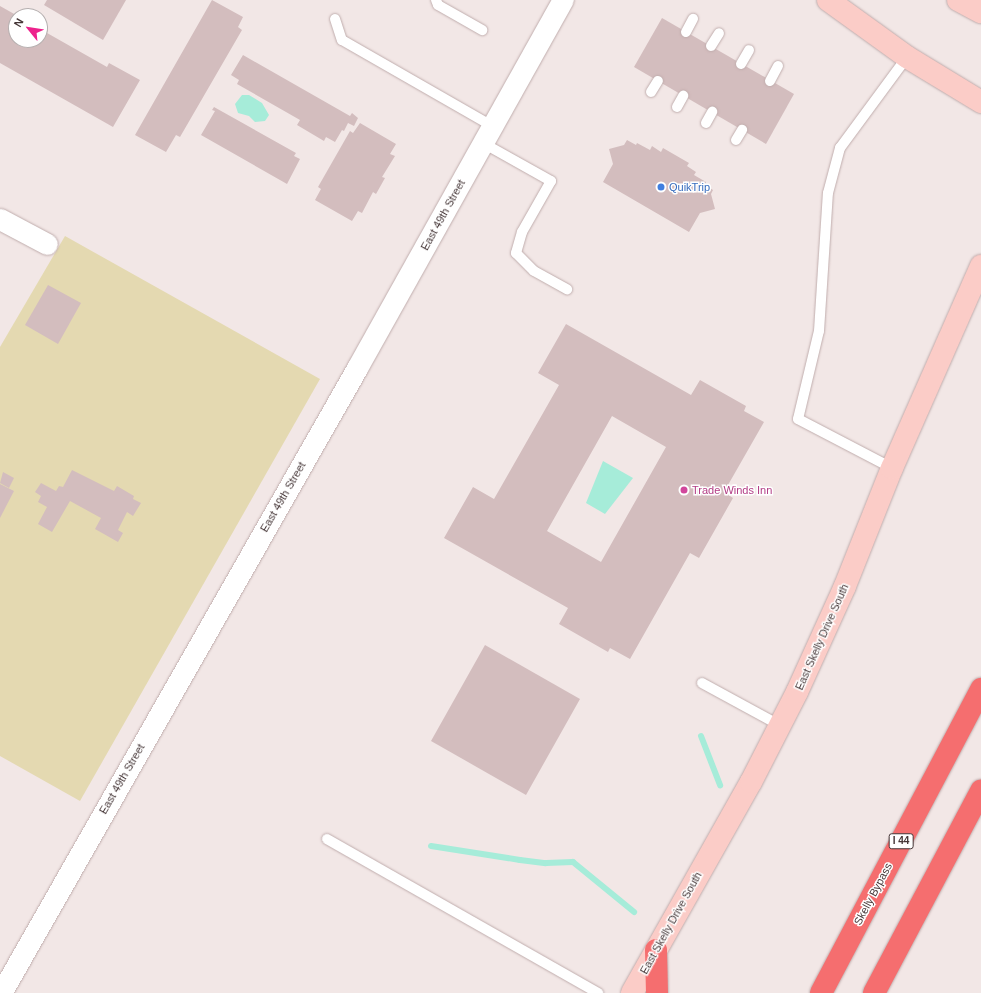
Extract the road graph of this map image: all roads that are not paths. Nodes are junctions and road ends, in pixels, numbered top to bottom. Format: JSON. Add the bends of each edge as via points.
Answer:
{"nodes":[{"id":1,"x":436,"y":0,"type":"edge"},
{"id":2,"x":563,"y":0,"type":"edge"},
{"id":3,"x":828,"y":0,"type":"edge"},
{"id":4,"x":958,"y":0,"type":"edge"},
{"id":5,"x":981,"y":12,"type":"edge"},
{"id":6,"x":335,"y":19,"type":"dead end"},
{"id":7,"x":693,"y":19,"type":"dead end"},
{"id":8,"x":482,"y":30,"type":"dead end"},
{"id":9,"x":686,"y":32,"type":"dead end"},
{"id":10,"x":718,"y":33,"type":"dead end"},
{"id":11,"x":711,"y":46,"type":"dead end"},
{"id":12,"x":749,"y":50,"type":"dead end"},
{"id":13,"x":906,"y":56,"type":"junction"},
{"id":14,"x":741,"y":64,"type":"dead end"},
{"id":15,"x":778,"y":66,"type":"dead end"},
{"id":16,"x":770,"y":80,"type":"dead end"},
{"id":17,"x":658,"y":81,"type":"dead end"},
{"id":18,"x":651,"y":92,"type":"dead end"},
{"id":19,"x":683,"y":96,"type":"dead end"},
{"id":20,"x":981,"y":102,"type":"edge"},
{"id":21,"x":677,"y":107,"type":"dead end"},
{"id":22,"x":712,"y":112,"type":"dead end"},
{"id":23,"x":706,"y":123,"type":"dead end"},
{"id":24,"x":742,"y":130,"type":"dead end"},
{"id":25,"x":487,"y":135,"type":"junction"},
{"id":26,"x":736,"y":140,"type":"dead end"},
{"id":27,"x":0,"y":219,"type":"edge"},
{"id":28,"x":47,"y":244,"type":"dead end"},
{"id":29,"x":981,"y":266,"type":"edge"},
{"id":30,"x":567,"y":289,"type":"dead end"},
{"id":31,"x":892,"y":468,"type":"junction"},
{"id":32,"x":702,"y":683,"type":"dead end"},
{"id":33,"x":981,"y":689,"type":"edge"},
{"id":34,"x":781,"y":726,"type":"junction"},
{"id":35,"x":981,"y":791,"type":"edge"},
{"id":36,"x":327,"y":840,"type":"dead end"},
{"id":37,"x":656,"y":950,"type":"junction"},
{"id":38,"x":1,"y":993,"type":"edge"},
{"id":39,"x":598,"y":993,"type":"edge"},
{"id":40,"x":632,"y":993,"type":"edge"},
{"id":41,"x":657,"y":993,"type":"edge"},
{"id":42,"x":821,"y":993,"type":"edge"},
{"id":43,"x":874,"y":993,"type":"edge"}],
"edges":[{"from":1,"to":8,"type":"lane","via":[[438,5]]},
{"from":2,"to":25,"type":"street","name":"East 49th Street"},
{"from":3,"to":13,"type":"main road"},
{"from":4,"to":5,"type":"main road"},
{"from":6,"to":25,"type":"lane","via":[[342,40]]},
{"from":7,"to":9,"type":"lane"},
{"from":10,"to":11,"type":"lane"},
{"from":12,"to":14,"type":"lane"},
{"from":13,"to":20,"type":"main road"},
{"from":13,"to":31,"type":"lane","via":[[840,148],[828,193],[819,331],[798,419]]},
{"from":15,"to":16,"type":"lane"},
{"from":17,"to":18,"type":"lane"},
{"from":19,"to":21,"type":"lane"},
{"from":22,"to":23,"type":"lane"},
{"from":24,"to":26,"type":"lane"},
{"from":25,"to":30,"type":"lane","via":[[551,181],[522,232],[516,253],[534,271]]},
{"from":25,"to":38,"type":"street","name":"East 49th Street"},
{"from":27,"to":28,"type":"street"},
{"from":29,"to":31,"type":"main road","name":"East Skelly Drive South"},
{"from":31,"to":34,"type":"main road","name":"East Skelly Drive South","via":[[845,586]]},
{"from":32,"to":34,"type":"lane"},
{"from":33,"to":42,"type":"highway","name":"Skelly Bypass","number":"I 44"},
{"from":34,"to":37,"type":"main road","name":"East Skelly Drive South"},
{"from":35,"to":43,"type":"highway"},
{"from":36,"to":39,"type":"lane"},
{"from":37,"to":40,"type":"main road","name":"East Skelly Drive South"},
{"from":37,"to":41,"type":"highway"}]}
